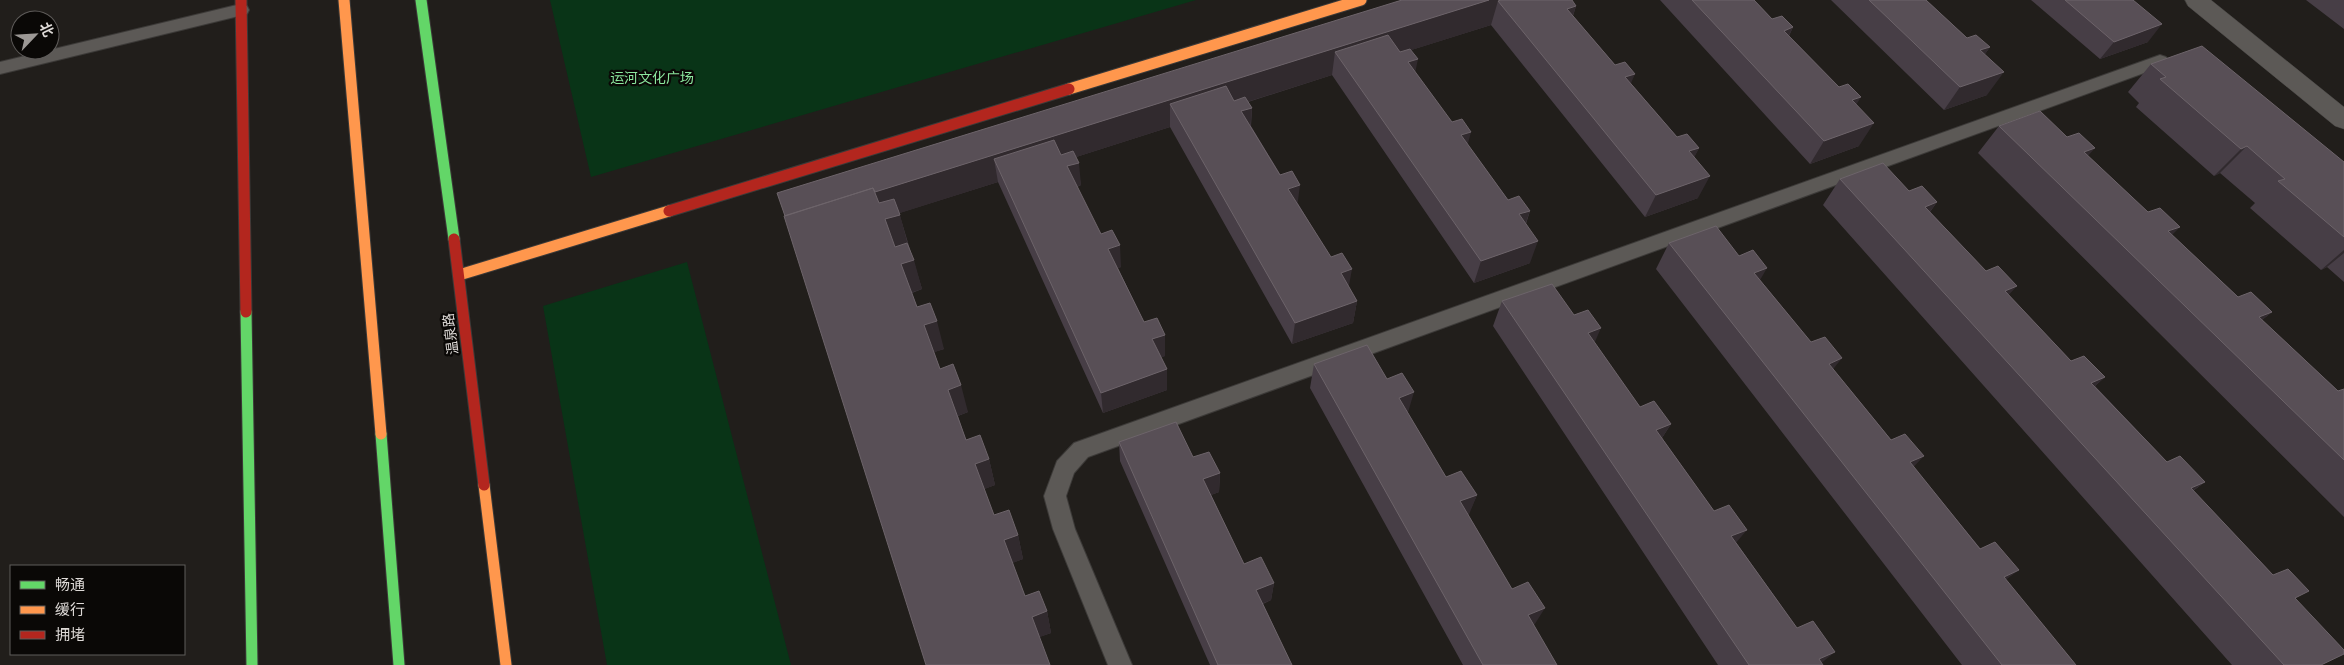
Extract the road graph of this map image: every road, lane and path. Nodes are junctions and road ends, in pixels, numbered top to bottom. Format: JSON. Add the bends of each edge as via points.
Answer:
{"nodes":[{"id":1,"x":344,"y":0,"type":"edge"},
{"id":2,"x":421,"y":0,"type":"edge"},
{"id":3,"x":1361,"y":0,"type":"edge"},
{"id":4,"x":2196,"y":0,"type":"edge"},
{"id":5,"x":241,"y":5,"type":"edge"},
{"id":6,"x":2160,"y":60,"type":"edge"},
{"id":7,"x":0,"y":68,"type":"edge"},
{"id":8,"x":2344,"y":120,"type":"edge"},
{"id":9,"x":460,"y":275,"type":"junction"},
{"id":10,"x":252,"y":665,"type":"edge"},
{"id":11,"x":400,"y":665,"type":"edge"},
{"id":12,"x":506,"y":665,"type":"edge"},
{"id":13,"x":1120,"y":665,"type":"edge"}],
"edges":[{"from":1,"to":11,"type":"street"},
{"from":2,"to":9,"type":"street","name":"温泉路"},
{"from":3,"to":9,"type":"street"},
{"from":4,"to":8,"type":"street"},
{"from":5,"to":7,"type":"lane"},
{"from":5,"to":10,"type":"street"},
{"from":6,"to":13,"type":"lane","via":[[1081,450],[1065,468],[1055,496],[1064,529]]},
{"from":9,"to":12,"type":"street","name":"温泉路"}]}
